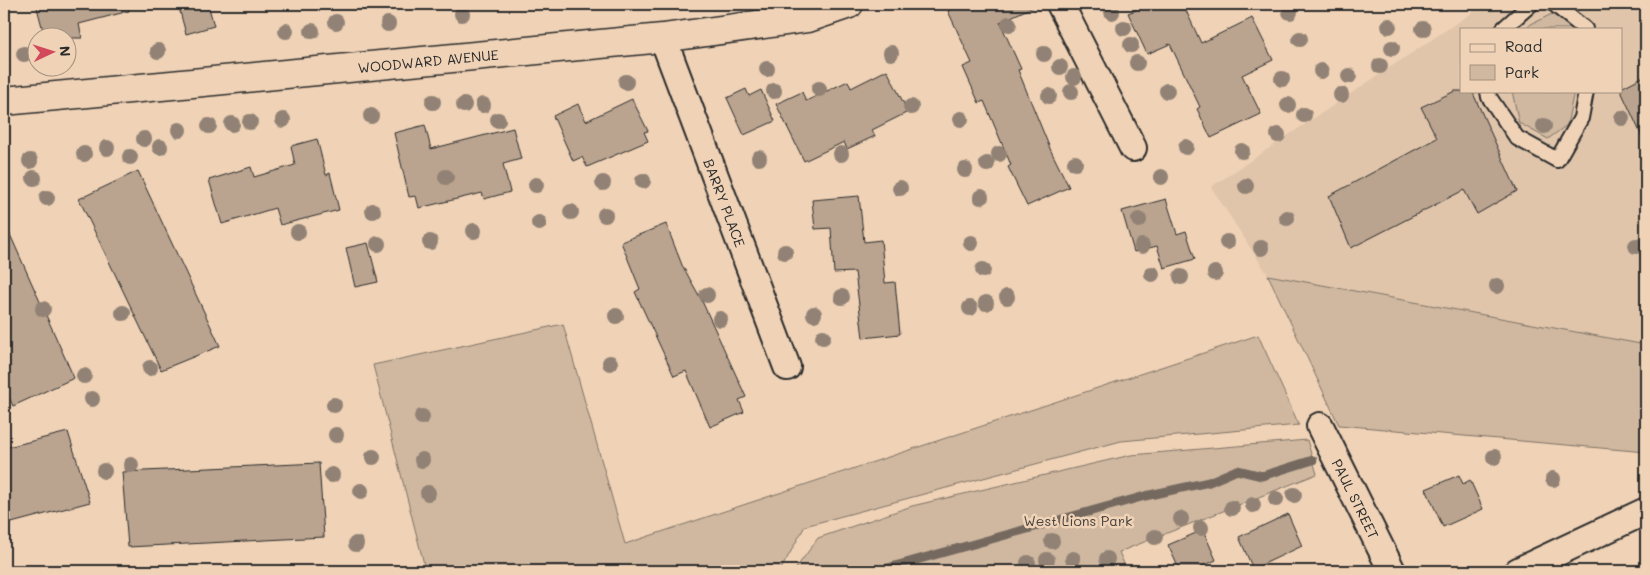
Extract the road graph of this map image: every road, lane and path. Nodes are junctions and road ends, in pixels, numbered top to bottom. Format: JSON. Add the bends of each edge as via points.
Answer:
{"nodes":[{"id":1,"x":849,"y":4,"type":"edge"},
{"id":2,"x":1060,"y":4,"type":"edge"},
{"id":3,"x":1531,"y":4,"type":"edge"},
{"id":4,"x":1554,"y":4,"type":"edge"},
{"id":5,"x":1504,"y":28,"type":"edge"},
{"id":6,"x":1584,"y":28,"type":"edge"},
{"id":7,"x":663,"y":38,"type":"junction"},
{"id":8,"x":1488,"y":92,"type":"edge"},
{"id":9,"x":1586,"y":92,"type":"edge"},
{"id":10,"x":4,"y":101,"type":"edge"},
{"id":11,"x":1133,"y":148,"type":"dead end"},
{"id":12,"x":787,"y":368,"type":"dead end"},
{"id":13,"x":1320,"y":426,"type":"dead end"},
{"id":14,"x":1646,"y":511,"type":"edge"},
{"id":15,"x":1392,"y":571,"type":"edge"},
{"id":16,"x":1518,"y":571,"type":"edge"}],
"edges":[{"from":1,"to":7,"type":"street","name":"WOODWARD AVENUE","via":[[808,18]]},
{"from":2,"to":11,"type":"street"},
{"from":3,"to":5,"type":"lane"},
{"from":4,"to":6,"type":"lane"},
{"from":7,"to":10,"type":"street","name":"WOODWARD AVENUE"},
{"from":7,"to":12,"type":"street","name":"BARRY PLACE"},
{"from":8,"to":9,"type":"lane","via":[[1516,138],[1557,160],[1581,118]]},
{"from":13,"to":15,"type":"street","name":"PAUL STREET"},
{"from":14,"to":16,"type":"street"}]}
